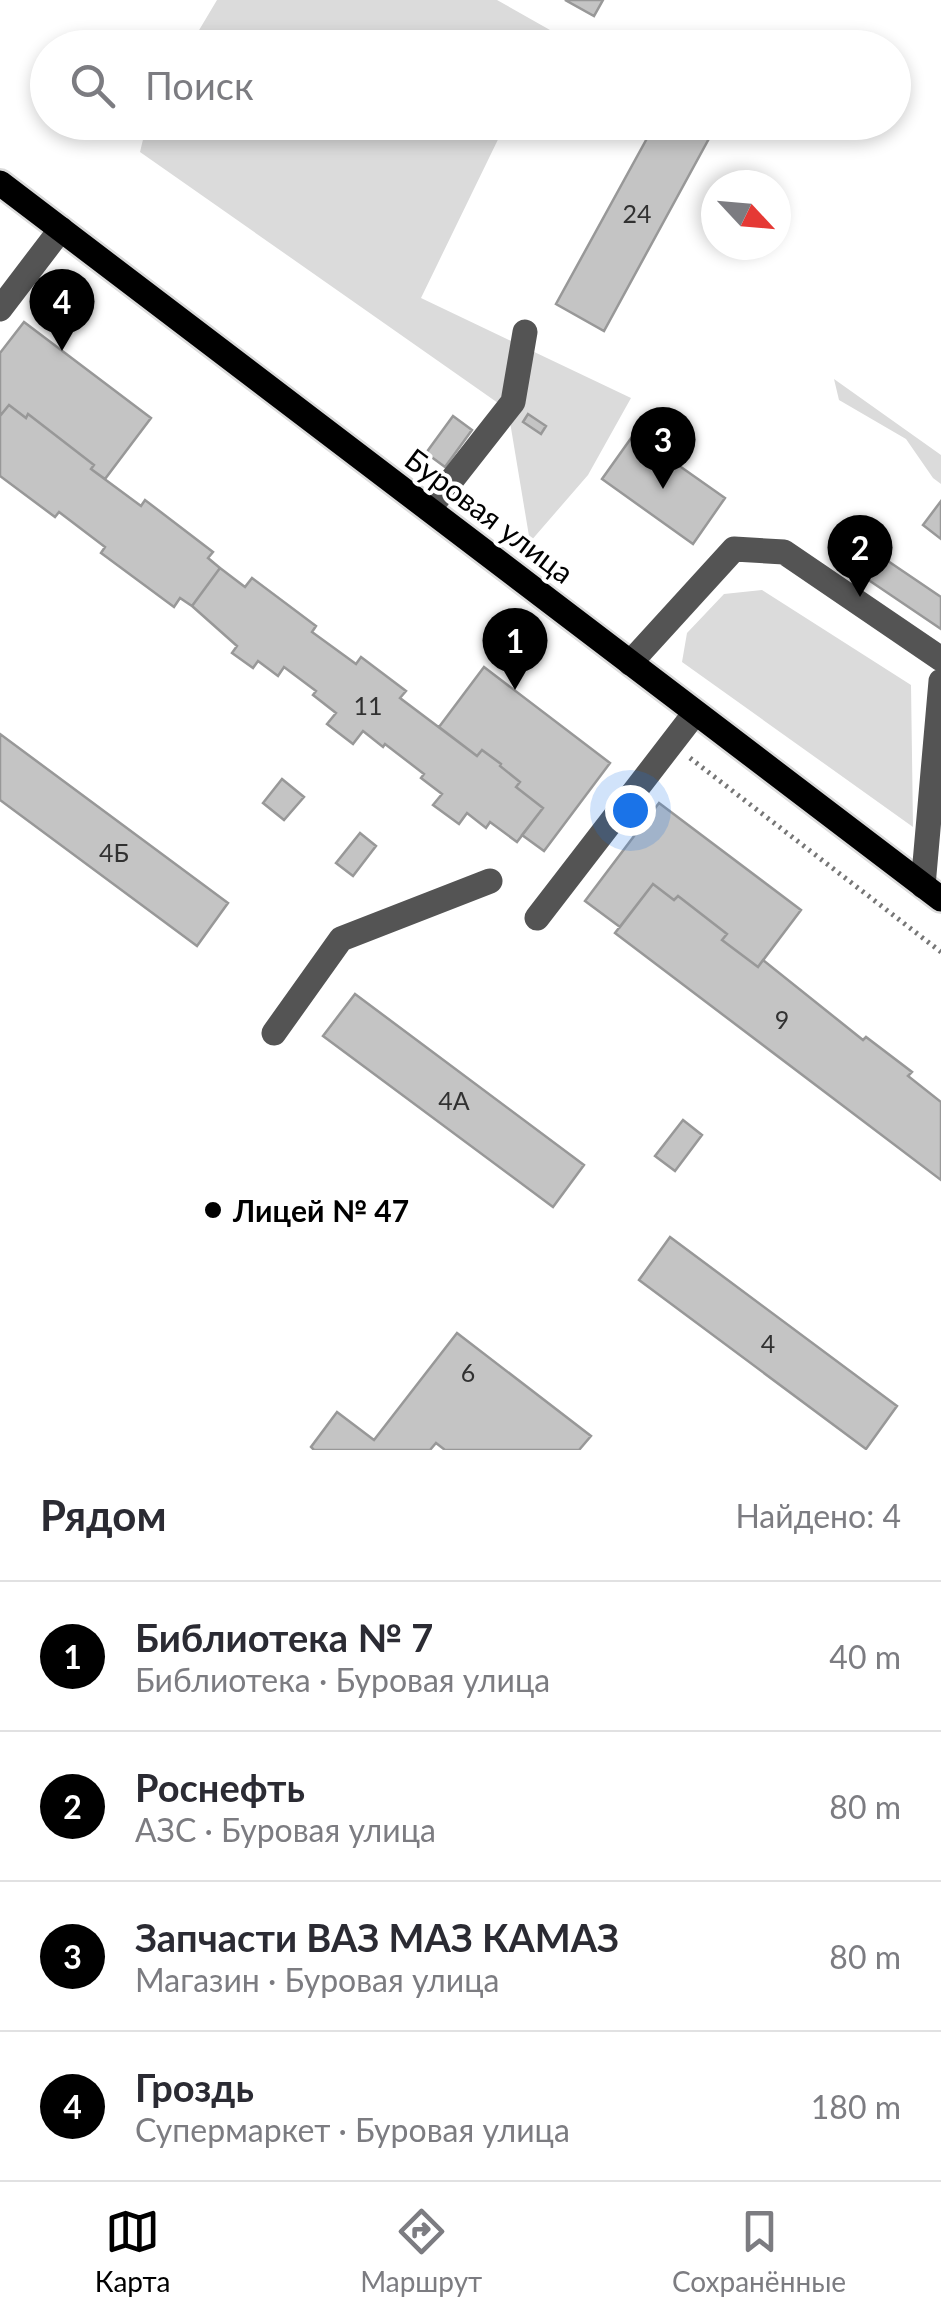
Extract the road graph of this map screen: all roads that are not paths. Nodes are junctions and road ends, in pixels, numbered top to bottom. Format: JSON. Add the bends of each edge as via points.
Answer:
{"nodes":[{"id":1,"x":0,"y":183,"type":"edge"},
{"id":2,"x":61,"y":229,"type":"junction"},
{"id":3,"x":0,"y":309,"type":"edge"},
{"id":4,"x":525,"y":332,"type":"dead end"},
{"id":5,"x":429,"y":510,"type":"junction"},
{"id":6,"x":941,"y":659,"type":"edge"},
{"id":7,"x":630,"y":663,"type":"junction"},
{"id":8,"x":941,"y":681,"type":"edge"},
{"id":9,"x":695,"y":713,"type":"junction"},
{"id":10,"x":490,"y":881,"type":"dead end"},
{"id":11,"x":932,"y":892,"type":"edge"},
{"id":12,"x":537,"y":918,"type":"dead end"},
{"id":13,"x":274,"y":1033,"type":"dead end"}],
"edges":[{"from":1,"to":2,"type":"main road","name":"Буровая улица"},
{"from":2,"to":3,"type":"street"},
{"from":2,"to":5,"type":"main road","name":"Буровая улица"},
{"from":4,"to":5,"type":"street","via":[[512,402]]},
{"from":5,"to":7,"type":"main road","name":"Буровая улица"},
{"from":6,"to":7,"type":"street","via":[[784,552],[734,550]]},
{"from":7,"to":9,"type":"main road","name":"Буровая улица"},
{"from":8,"to":11,"type":"street"},
{"from":9,"to":11,"type":"main road","name":"Буровая улица"},
{"from":9,"to":12,"type":"street"},
{"from":10,"to":13,"type":"street","via":[[341,939]]}]}
